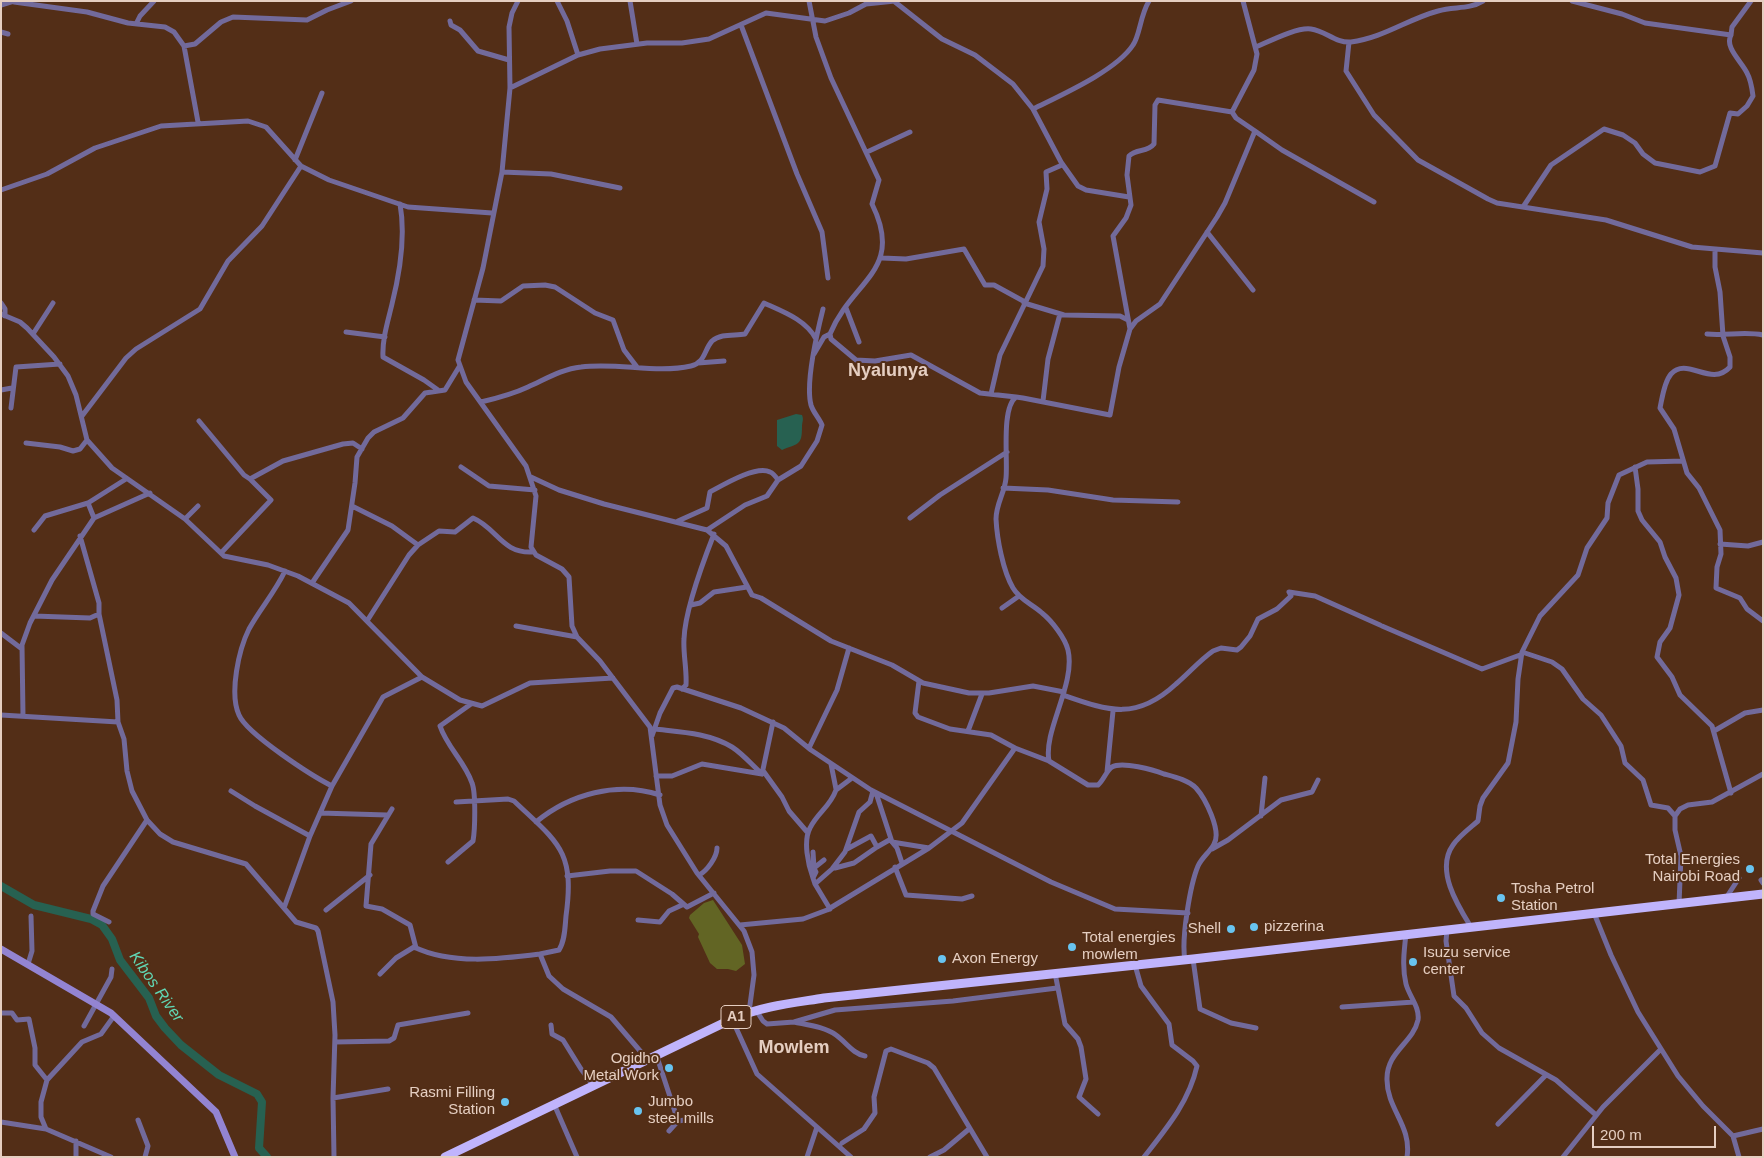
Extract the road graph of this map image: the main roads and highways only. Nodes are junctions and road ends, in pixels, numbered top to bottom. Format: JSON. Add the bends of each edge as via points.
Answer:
{"nodes":[{"id":1,"x":1763,"y":894,"type":"edge"},
{"id":2,"x":1,"y":949,"type":"edge"},
{"id":3,"x":235,"y":1157,"type":"edge"},
{"id":4,"x":445,"y":1157,"type":"edge"}],
"edges":[{"from":1,"to":4,"type":"highway","number":"A1","via":[[824,998],[752,1011]]},
{"from":2,"to":3,"type":"main road","via":[[114,1016],[216,1112]]}]}
